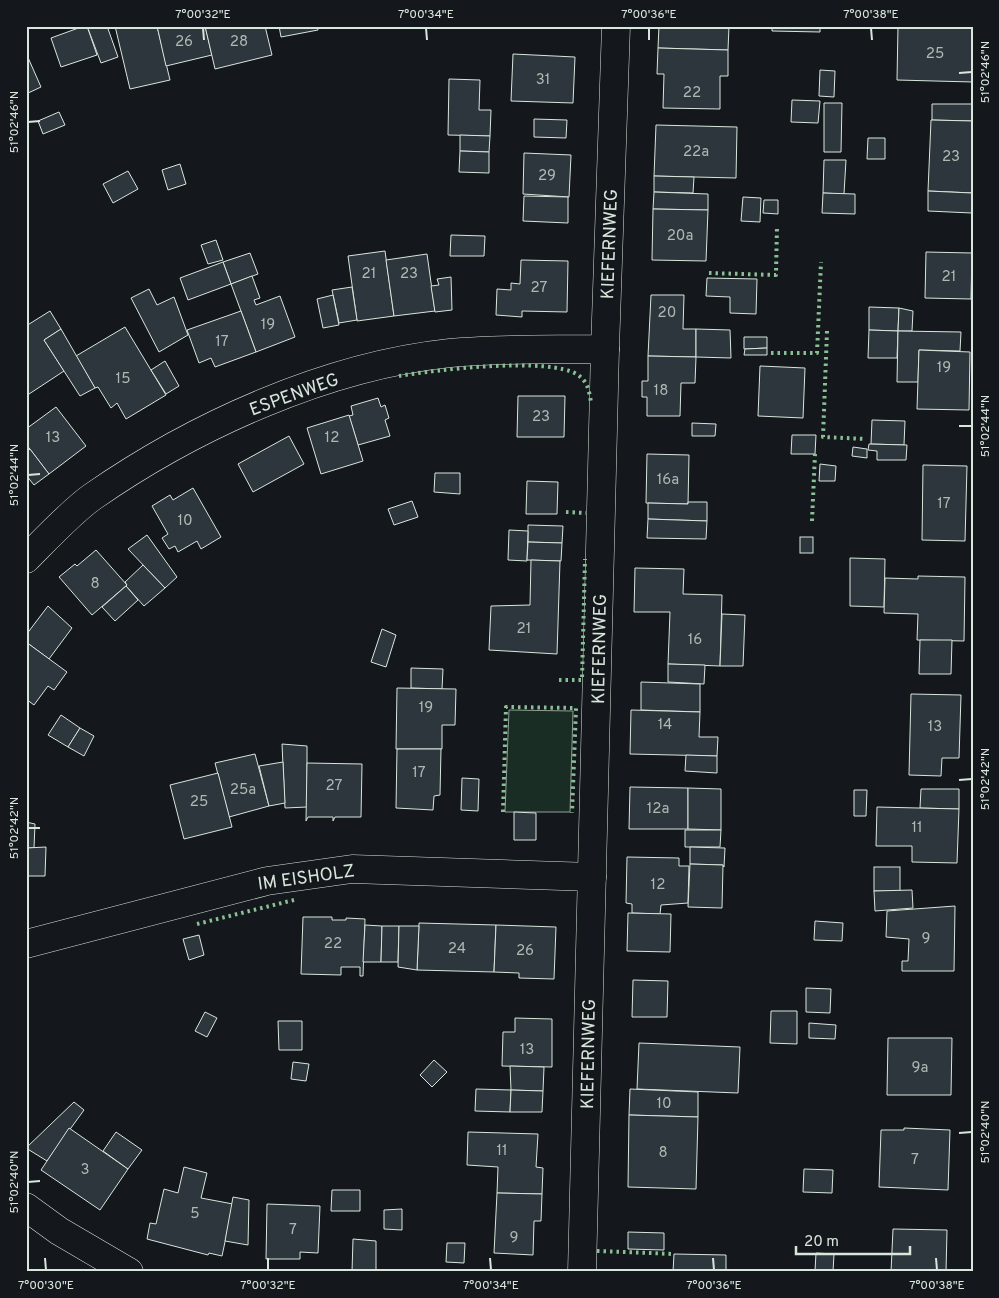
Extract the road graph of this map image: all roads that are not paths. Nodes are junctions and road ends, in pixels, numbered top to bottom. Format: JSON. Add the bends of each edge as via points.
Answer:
{"nodes":[{"id":1,"x":616,"y":26,"type":"edge"},
{"id":2,"x":605,"y":348,"type":"junction"},
{"id":3,"x":26,"y":559,"type":"edge"},
{"id":4,"x":592,"y":877,"type":"junction"},
{"id":5,"x":26,"y":944,"type":"edge"},
{"id":6,"x":26,"y":1207,"type":"edge"},
{"id":7,"x":129,"y":1272,"type":"edge"},
{"id":8,"x":582,"y":1272,"type":"edge"}],
"edges":[{"from":1,"to":2,"type":"street","name":"KIEFERNWEG"},
{"from":2,"to":3,"type":"street","name":"ESPENWEG","via":[[451,353],[385,363],[274,397],[183,441],[90,498]]},
{"from":2,"to":4,"type":"street","name":"KIEFERNWEG"},
{"from":4,"to":5,"type":"street","name":"IM EISHOLZ","via":[[352,869],[267,881]]},
{"from":4,"to":8,"type":"street","name":"KIEFERNWEG"},
{"from":6,"to":7,"type":"street","via":[[59,1231]]}]}
